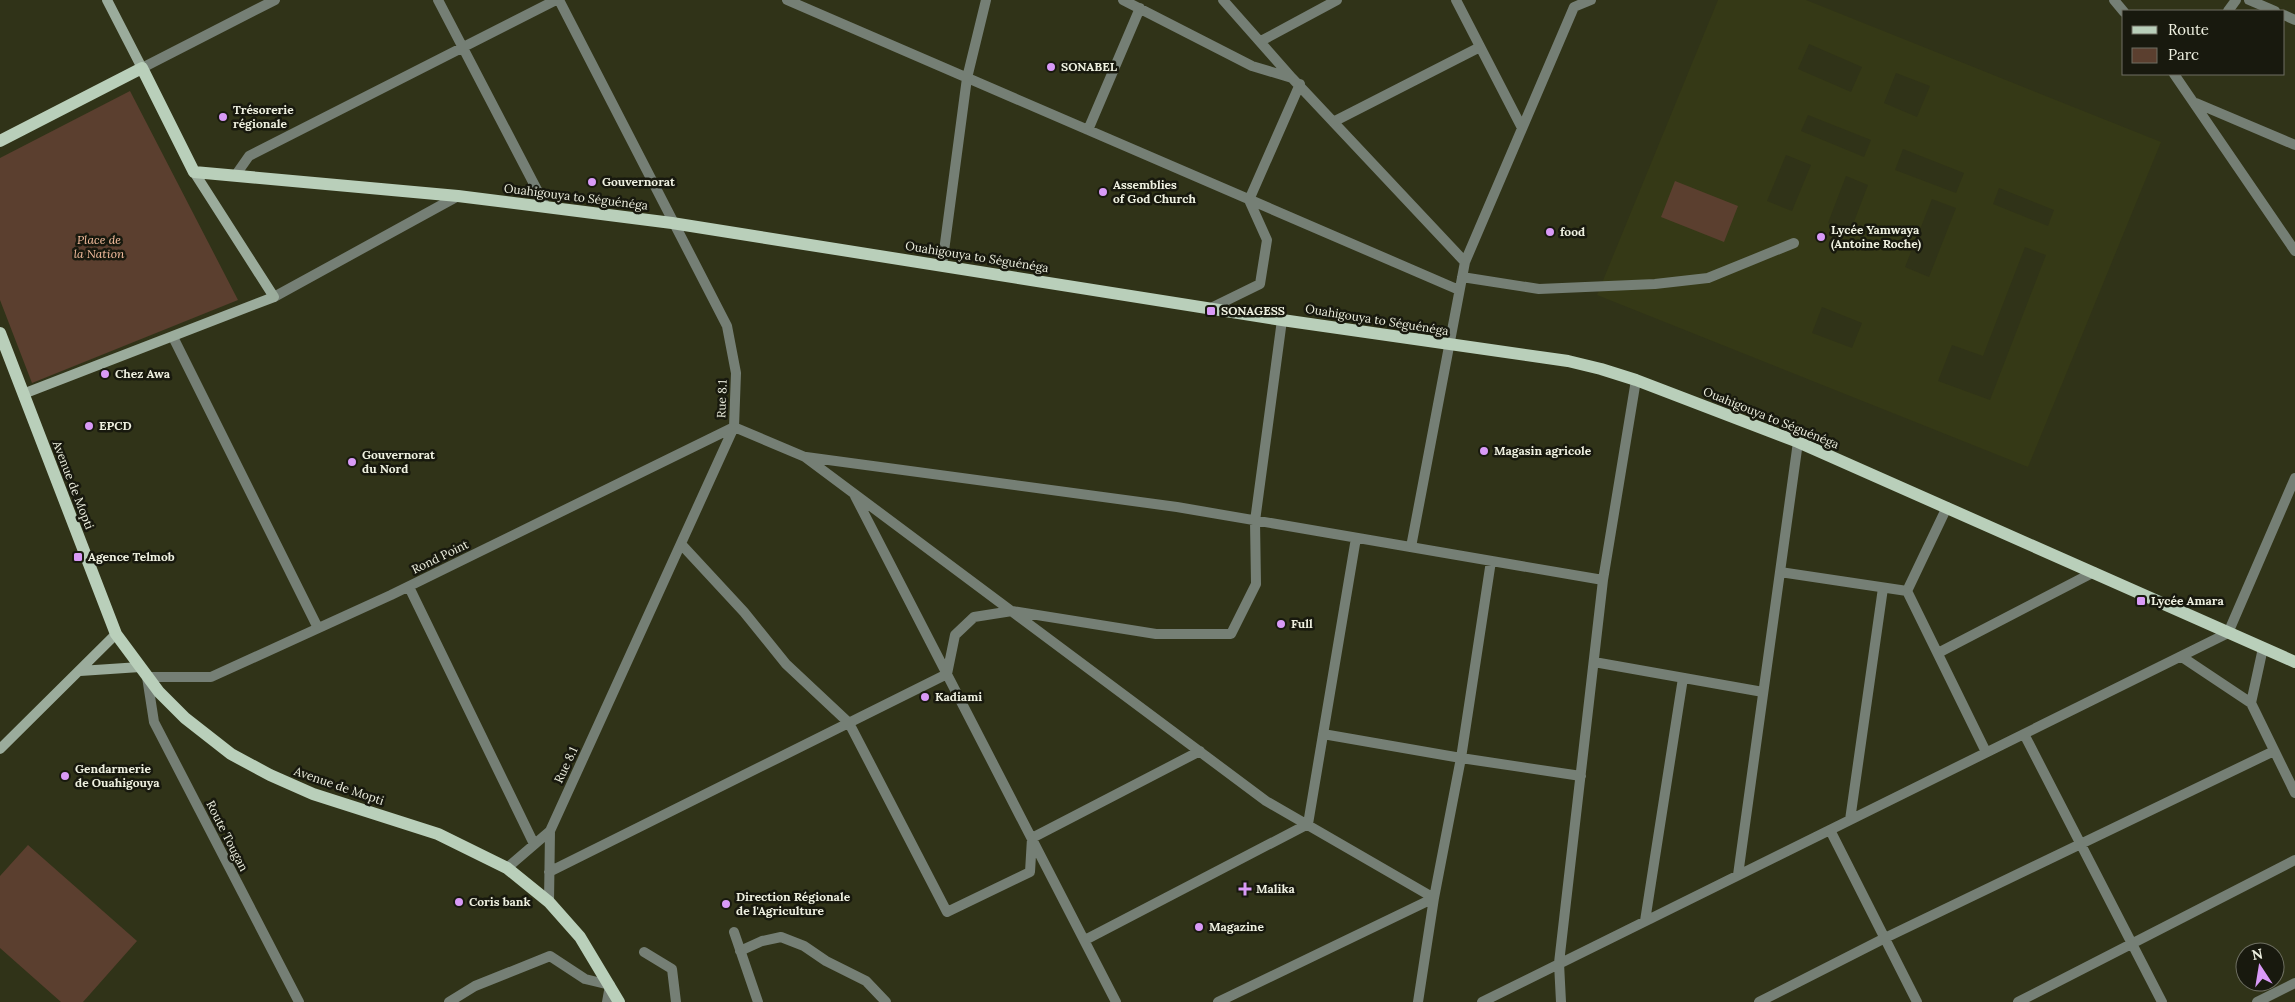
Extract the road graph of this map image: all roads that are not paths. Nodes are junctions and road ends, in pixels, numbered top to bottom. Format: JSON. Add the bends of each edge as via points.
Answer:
{"nodes":[{"id":1,"x":107,"y":0,"type":"edge"},
{"id":2,"x":275,"y":0,"type":"edge"},
{"id":3,"x":438,"y":0,"type":"edge"},
{"id":4,"x":557,"y":0,"type":"edge"},
{"id":5,"x":787,"y":0,"type":"edge"},
{"id":6,"x":986,"y":0,"type":"edge"},
{"id":7,"x":1123,"y":0,"type":"edge"},
{"id":8,"x":1223,"y":0,"type":"edge"},
{"id":9,"x":1337,"y":0,"type":"edge"},
{"id":10,"x":1456,"y":0,"type":"edge"},
{"id":11,"x":1591,"y":0,"type":"edge"},
{"id":12,"x":2114,"y":0,"type":"edge"},
{"id":13,"x":2249,"y":0,"type":"edge"},
{"id":14,"x":1573,"y":4,"type":"edge"},
{"id":15,"x":1140,"y":8,"type":"junction"},
{"id":16,"x":2122,"y":10,"type":"edge"},
{"id":17,"x":2273,"y":10,"type":"edge"},
{"id":18,"x":1261,"y":41,"type":"junction"},
{"id":19,"x":1480,"y":47,"type":"junction"},
{"id":20,"x":462,"y":48,"type":"junction"},
{"id":21,"x":142,"y":68,"type":"junction"},
{"id":22,"x":2180,"y":76,"type":"edge"},
{"id":23,"x":967,"y":78,"type":"junction"},
{"id":24,"x":1296,"y":81,"type":"junction"},
{"id":25,"x":2195,"y":103,"type":"junction"},
{"id":26,"x":1335,"y":121,"type":"junction"},
{"id":27,"x":1522,"y":128,"type":"junction"},
{"id":28,"x":1088,"y":130,"type":"junction"},
{"id":29,"x":0,"y":141,"type":"edge"},
{"id":30,"x":2295,"y":146,"type":"edge"},
{"id":31,"x":194,"y":172,"type":"junction"},
{"id":32,"x":235,"y":176,"type":"junction"},
{"id":33,"x":458,"y":196,"type":"junction"},
{"id":34,"x":1249,"y":200,"type":"junction"},
{"id":35,"x":546,"y":207,"type":"junction"},
{"id":36,"x":672,"y":223,"type":"junction"},
{"id":37,"x":1794,"y":242,"type":"dead end"},
{"id":38,"x":2295,"y":251,"type":"edge"},
{"id":39,"x":1465,"y":262,"type":"junction"},
{"id":40,"x":942,"y":266,"type":"junction"},
{"id":41,"x":1462,"y":277,"type":"junction"},
{"id":42,"x":1459,"y":290,"type":"junction"},
{"id":43,"x":274,"y":297,"type":"junction"},
{"id":44,"x":1211,"y":308,"type":"junction"},
{"id":45,"x":1282,"y":320,"type":"junction"},
{"id":46,"x":0,"y":334,"type":"edge"},
{"id":47,"x":173,"y":337,"type":"junction"},
{"id":48,"x":1449,"y":345,"type":"junction"},
{"id":49,"x":1636,"y":380,"type":"junction"},
{"id":50,"x":23,"y":394,"type":"junction"},
{"id":51,"x":734,"y":427,"type":"junction"},
{"id":52,"x":1798,"y":442,"type":"junction"},
{"id":53,"x":805,"y":456,"type":"junction"},
{"id":54,"x":2295,"y":478,"type":"edge"},
{"id":55,"x":854,"y":493,"type":"junction"},
{"id":56,"x":1947,"y":507,"type":"junction"},
{"id":57,"x":1255,"y":521,"type":"junction"},
{"id":58,"x":1356,"y":538,"type":"junction"},
{"id":59,"x":681,"y":544,"type":"junction"},
{"id":60,"x":1411,"y":547,"type":"junction"},
{"id":61,"x":1491,"y":560,"type":"junction"},
{"id":62,"x":1780,"y":572,"type":"junction"},
{"id":63,"x":2094,"y":572,"type":"junction"},
{"id":64,"x":1603,"y":580,"type":"junction"},
{"id":65,"x":409,"y":586,"type":"junction"},
{"id":66,"x":1884,"y":588,"type":"junction"},
{"id":67,"x":1907,"y":591,"type":"junction"},
{"id":68,"x":1012,"y":611,"type":"junction"},
{"id":69,"x":318,"y":628,"type":"junction"},
{"id":70,"x":2228,"y":633,"type":"junction"},
{"id":71,"x":116,"y":634,"type":"junction"},
{"id":72,"x":2263,"y":648,"type":"junction"},
{"id":73,"x":1938,"y":653,"type":"junction"},
{"id":74,"x":2182,"y":657,"type":"junction"},
{"id":75,"x":1594,"y":662,"type":"junction"},
{"id":76,"x":2295,"y":662,"type":"edge"},
{"id":77,"x":80,"y":671,"type":"junction"},
{"id":78,"x":144,"y":672,"type":"junction"},
{"id":79,"x":947,"y":674,"type":"junction"},
{"id":80,"x":1683,"y":678,"type":"junction"},
{"id":81,"x":1763,"y":692,"type":"junction"},
{"id":82,"x":2251,"y":703,"type":"junction"},
{"id":83,"x":849,"y":723,"type":"junction"},
{"id":84,"x":1323,"y":734,"type":"junction"},
{"id":85,"x":2024,"y":734,"type":"junction"},
{"id":86,"x":0,"y":749,"type":"edge"},
{"id":87,"x":1200,"y":751,"type":"junction"},
{"id":88,"x":2274,"y":751,"type":"junction"},
{"id":89,"x":1986,"y":752,"type":"junction"},
{"id":90,"x":1461,"y":758,"type":"junction"},
{"id":91,"x":2283,"y":768,"type":"junction"},
{"id":92,"x":2295,"y":774,"type":"edge"},
{"id":93,"x":1581,"y":776,"type":"junction"},
{"id":94,"x":2295,"y":793,"type":"edge"},
{"id":95,"x":1850,"y":820,"type":"junction"},
{"id":96,"x":1308,"y":824,"type":"junction"},
{"id":97,"x":1830,"y":830,"type":"junction"},
{"id":98,"x":550,"y":831,"type":"junction"},
{"id":99,"x":1032,"y":838,"type":"junction"},
{"id":100,"x":534,"y":844,"type":"junction"},
{"id":101,"x":2081,"y":844,"type":"junction"},
{"id":102,"x":2295,"y":860,"type":"edge"},
{"id":103,"x":507,"y":868,"type":"junction"},
{"id":104,"x":549,"y":872,"type":"junction"},
{"id":105,"x":1738,"y":875,"type":"junction"},
{"id":106,"x":1434,"y":898,"type":"junction"},
{"id":107,"x":549,"y":902,"type":"junction"},
{"id":108,"x":1645,"y":921,"type":"junction"},
{"id":109,"x":734,"y":932,"type":"dead end"},
{"id":110,"x":1885,"y":938,"type":"junction"},
{"id":111,"x":1085,"y":940,"type":"junction"},
{"id":112,"x":2132,"y":944,"type":"junction"},
{"id":113,"x":740,"y":951,"type":"junction"},
{"id":114,"x":644,"y":952,"type":"dead end"},
{"id":115,"x":1560,"y":964,"type":"junction"},
{"id":116,"x":2295,"y":983,"type":"edge"},
{"id":117,"x":610,"y":985,"type":"junction"},
{"id":118,"x":299,"y":1002,"type":"edge"},
{"id":119,"x":449,"y":1002,"type":"edge"},
{"id":120,"x":607,"y":1002,"type":"edge"},
{"id":121,"x":619,"y":1002,"type":"edge"},
{"id":122,"x":676,"y":1002,"type":"edge"},
{"id":123,"x":758,"y":1002,"type":"edge"},
{"id":124,"x":886,"y":1002,"type":"edge"},
{"id":125,"x":1116,"y":1002,"type":"edge"},
{"id":126,"x":1218,"y":1002,"type":"edge"},
{"id":127,"x":1418,"y":1002,"type":"edge"},
{"id":128,"x":1482,"y":1002,"type":"edge"},
{"id":129,"x":1561,"y":1002,"type":"edge"},
{"id":130,"x":1758,"y":1002,"type":"edge"},
{"id":131,"x":1917,"y":1002,"type":"edge"},
{"id":132,"x":2018,"y":1002,"type":"edge"},
{"id":133,"x":2162,"y":1002,"type":"edge"},
{"id":134,"x":2257,"y":1002,"type":"edge"}],
"edges":[{"from":1,"to":21,"type":"main road"},
{"from":2,"to":21,"type":"street"},
{"from":3,"to":20,"type":"street"},
{"from":4,"to":20,"type":"street"},
{"from":4,"to":36,"type":"street","name":"Rue 8.1"},
{"from":5,"to":23,"type":"street"},
{"from":6,"to":23,"type":"street"},
{"from":7,"to":15,"type":"street"},
{"from":8,"to":18,"type":"street"},
{"from":9,"to":18,"type":"street"},
{"from":10,"to":19,"type":"street"},
{"from":11,"to":14,"type":"street"},
{"from":12,"to":16,"type":"street"},
{"from":13,"to":17,"type":"street"},
{"from":14,"to":27,"type":"street"},
{"from":15,"to":24,"type":"street","via":[[1252,66]]},
{"from":15,"to":28,"type":"street"},
{"from":18,"to":24,"type":"street"},
{"from":19,"to":26,"type":"street"},
{"from":19,"to":27,"type":"street"},
{"from":20,"to":32,"type":"street","via":[[249,156]]},
{"from":20,"to":35,"type":"street"},
{"from":21,"to":29,"type":"main road"},
{"from":21,"to":31,"type":"main road"},
{"from":22,"to":25,"type":"street"},
{"from":23,"to":28,"type":"street"},
{"from":23,"to":40,"type":"street"},
{"from":24,"to":26,"type":"street"},
{"from":24,"to":34,"type":"street"},
{"from":25,"to":30,"type":"street"},
{"from":25,"to":38,"type":"street"},
{"from":26,"to":39,"type":"street"},
{"from":27,"to":39,"type":"street"},
{"from":28,"to":34,"type":"street"},
{"from":31,"to":32,"type":"main road","name":"Ouahigouya to Séguénéga"},
{"from":31,"to":43,"type":"main road"},
{"from":32,"to":33,"type":"main road","name":"Ouahigouya to Séguénéga"},
{"from":33,"to":35,"type":"main road","name":"Ouahigouya to Séguénéga"},
{"from":33,"to":43,"type":"street"},
{"from":34,"to":42,"type":"street"},
{"from":34,"to":44,"type":"street","via":[[1267,240],[1260,284]]},
{"from":35,"to":36,"type":"main road","name":"Ouahigouya to Séguénéga"},
{"from":36,"to":40,"type":"main road","name":"Ouahigouya to Séguénéga"},
{"from":36,"to":51,"type":"street","name":"Rue 8.1","via":[[726,326],[736,373]]},
{"from":37,"to":41,"type":"street","via":[[1708,278],[1664,283],[1539,289]]},
{"from":39,"to":41,"type":"street"},
{"from":40,"to":44,"type":"main road","name":"Ouahigouya to Séguénéga"},
{"from":41,"to":42,"type":"street"},
{"from":42,"to":48,"type":"street"},
{"from":43,"to":47,"type":"main road"},
{"from":44,"to":45,"type":"main road","name":"Ouahigouya to Séguénéga"},
{"from":45,"to":48,"type":"main road","name":"Ouahigouya to Séguénéga"},
{"from":45,"to":57,"type":"street"},
{"from":46,"to":50,"type":"main road","name":"Avenue de Mopti"},
{"from":47,"to":50,"type":"main road"},
{"from":47,"to":69,"type":"street"},
{"from":48,"to":49,"type":"main road","name":"Ouahigouya to Séguénéga","via":[[1568,361]]},
{"from":48,"to":60,"type":"street"},
{"from":49,"to":52,"type":"main road","name":"Ouahigouya to Séguénéga"},
{"from":49,"to":64,"type":"street"},
{"from":50,"to":71,"type":"main road","name":"Avenue de Mopti"},
{"from":51,"to":53,"type":"street"},
{"from":51,"to":59,"type":"street","name":"Rue 8.1"},
{"from":51,"to":65,"type":"street","name":"Rond Point"},
{"from":52,"to":56,"type":"main road","name":"Ouahigouya to Séguénéga"},
{"from":52,"to":62,"type":"street"},
{"from":53,"to":55,"type":"street"},
{"from":53,"to":57,"type":"street"},
{"from":54,"to":70,"type":"street"},
{"from":55,"to":68,"type":"street"},
{"from":55,"to":79,"type":"street"},
{"from":56,"to":63,"type":"main road","name":"Ouahigouya to Séguénéga"},
{"from":56,"to":67,"type":"street"},
{"from":57,"to":58,"type":"street"},
{"from":57,"to":68,"type":"street","via":[[1256,584],[1232,634],[1156,634]]},
{"from":58,"to":60,"type":"street"},
{"from":58,"to":84,"type":"street"},
{"from":59,"to":83,"type":"street","via":[[744,612],[786,664]]},
{"from":59,"to":98,"type":"street","name":"Rue 8.1"},
{"from":60,"to":61,"type":"street"},
{"from":61,"to":64,"type":"street"},
{"from":61,"to":90,"type":"street"},
{"from":62,"to":66,"type":"street"},
{"from":62,"to":81,"type":"street"},
{"from":63,"to":70,"type":"main road","name":"Ouahigouya to Séguénéga"},
{"from":63,"to":73,"type":"street"},
{"from":64,"to":75,"type":"street"},
{"from":65,"to":69,"type":"street","name":"Rond Point"},
{"from":65,"to":100,"type":"street"},
{"from":66,"to":67,"type":"street"},
{"from":66,"to":95,"type":"street"},
{"from":67,"to":73,"type":"street"},
{"from":68,"to":79,"type":"street","via":[[974,617],[955,635]]},
{"from":68,"to":87,"type":"street"},
{"from":69,"to":78,"type":"street","name":"Rond Point","via":[[211,677]]},
{"from":70,"to":72,"type":"main road","name":"Ouahigouya to Séguénéga"},
{"from":70,"to":74,"type":"street"},
{"from":71,"to":77,"type":"main road"},
{"from":71,"to":78,"type":"main road","name":"Avenue de Mopti"},
{"from":72,"to":76,"type":"main road","name":"Ouahigouya to Séguénéga"},
{"from":72,"to":82,"type":"street"},
{"from":73,"to":89,"type":"street"},
{"from":74,"to":82,"type":"street"},
{"from":74,"to":85,"type":"street"},
{"from":75,"to":80,"type":"street"},
{"from":75,"to":93,"type":"street"},
{"from":77,"to":78,"type":"main road"},
{"from":77,"to":86,"type":"main road"},
{"from":78,"to":103,"type":"main road","name":"Avenue de Mopti","via":[[159,692],[192,724],[231,754],[313,794],[438,834]]},
{"from":78,"to":118,"type":"street","name":"Route Tougan","via":[[154,722]]},
{"from":79,"to":83,"type":"street"},
{"from":79,"to":99,"type":"street"},
{"from":80,"to":81,"type":"street"},
{"from":80,"to":108,"type":"street"},
{"from":81,"to":105,"type":"street"},
{"from":82,"to":88,"type":"street"},
{"from":83,"to":99,"type":"street","via":[[947,912],[1030,872]]},
{"from":83,"to":104,"type":"street"},
{"from":84,"to":90,"type":"street"},
{"from":84,"to":96,"type":"street"},
{"from":85,"to":89,"type":"street"},
{"from":85,"to":101,"type":"street"},
{"from":87,"to":96,"type":"street","via":[[1266,801]]},
{"from":87,"to":99,"type":"street"},
{"from":88,"to":91,"type":"street"},
{"from":88,"to":101,"type":"street"},
{"from":89,"to":95,"type":"street"},
{"from":90,"to":93,"type":"street"},
{"from":90,"to":106,"type":"street"},
{"from":91,"to":92,"type":"street"},
{"from":91,"to":94,"type":"street"},
{"from":93,"to":115,"type":"street"},
{"from":95,"to":97,"type":"street"},
{"from":96,"to":106,"type":"street"},
{"from":96,"to":111,"type":"street"},
{"from":97,"to":105,"type":"street"},
{"from":97,"to":110,"type":"street"},
{"from":98,"to":100,"type":"street","name":"Rue 8.1"},
{"from":98,"to":104,"type":"street","name":"Rue 8.1"},
{"from":99,"to":111,"type":"street"},
{"from":100,"to":103,"type":"street","name":"Rue 8.1"},
{"from":101,"to":110,"type":"street"},
{"from":101,"to":112,"type":"street"},
{"from":102,"to":112,"type":"street"},
{"from":103,"to":107,"type":"main road","name":"Avenue de Mopti"},
{"from":104,"to":107,"type":"street","name":"Rue 8.1"},
{"from":105,"to":108,"type":"street"},
{"from":106,"to":126,"type":"street"},
{"from":106,"to":127,"type":"street"},
{"from":107,"to":117,"type":"main road","name":"Avenue de Mopti","via":[[580,936]]},
{"from":108,"to":115,"type":"street"},
{"from":109,"to":113,"type":"street"},
{"from":110,"to":130,"type":"street"},
{"from":110,"to":131,"type":"street"},
{"from":111,"to":125,"type":"street"},
{"from":112,"to":132,"type":"street"},
{"from":112,"to":133,"type":"street"},
{"from":113,"to":123,"type":"street"},
{"from":113,"to":124,"type":"street","via":[[781,937],[866,980]]},
{"from":114,"to":122,"type":"street","via":[[672,969]]},
{"from":115,"to":128,"type":"street"},
{"from":115,"to":129,"type":"street"},
{"from":116,"to":134,"type":"street"},
{"from":117,"to":119,"type":"street","via":[[585,979],[550,956],[475,986]]},
{"from":117,"to":120,"type":"street"},
{"from":117,"to":121,"type":"main road","name":"Avenue de Mopti"}]}
